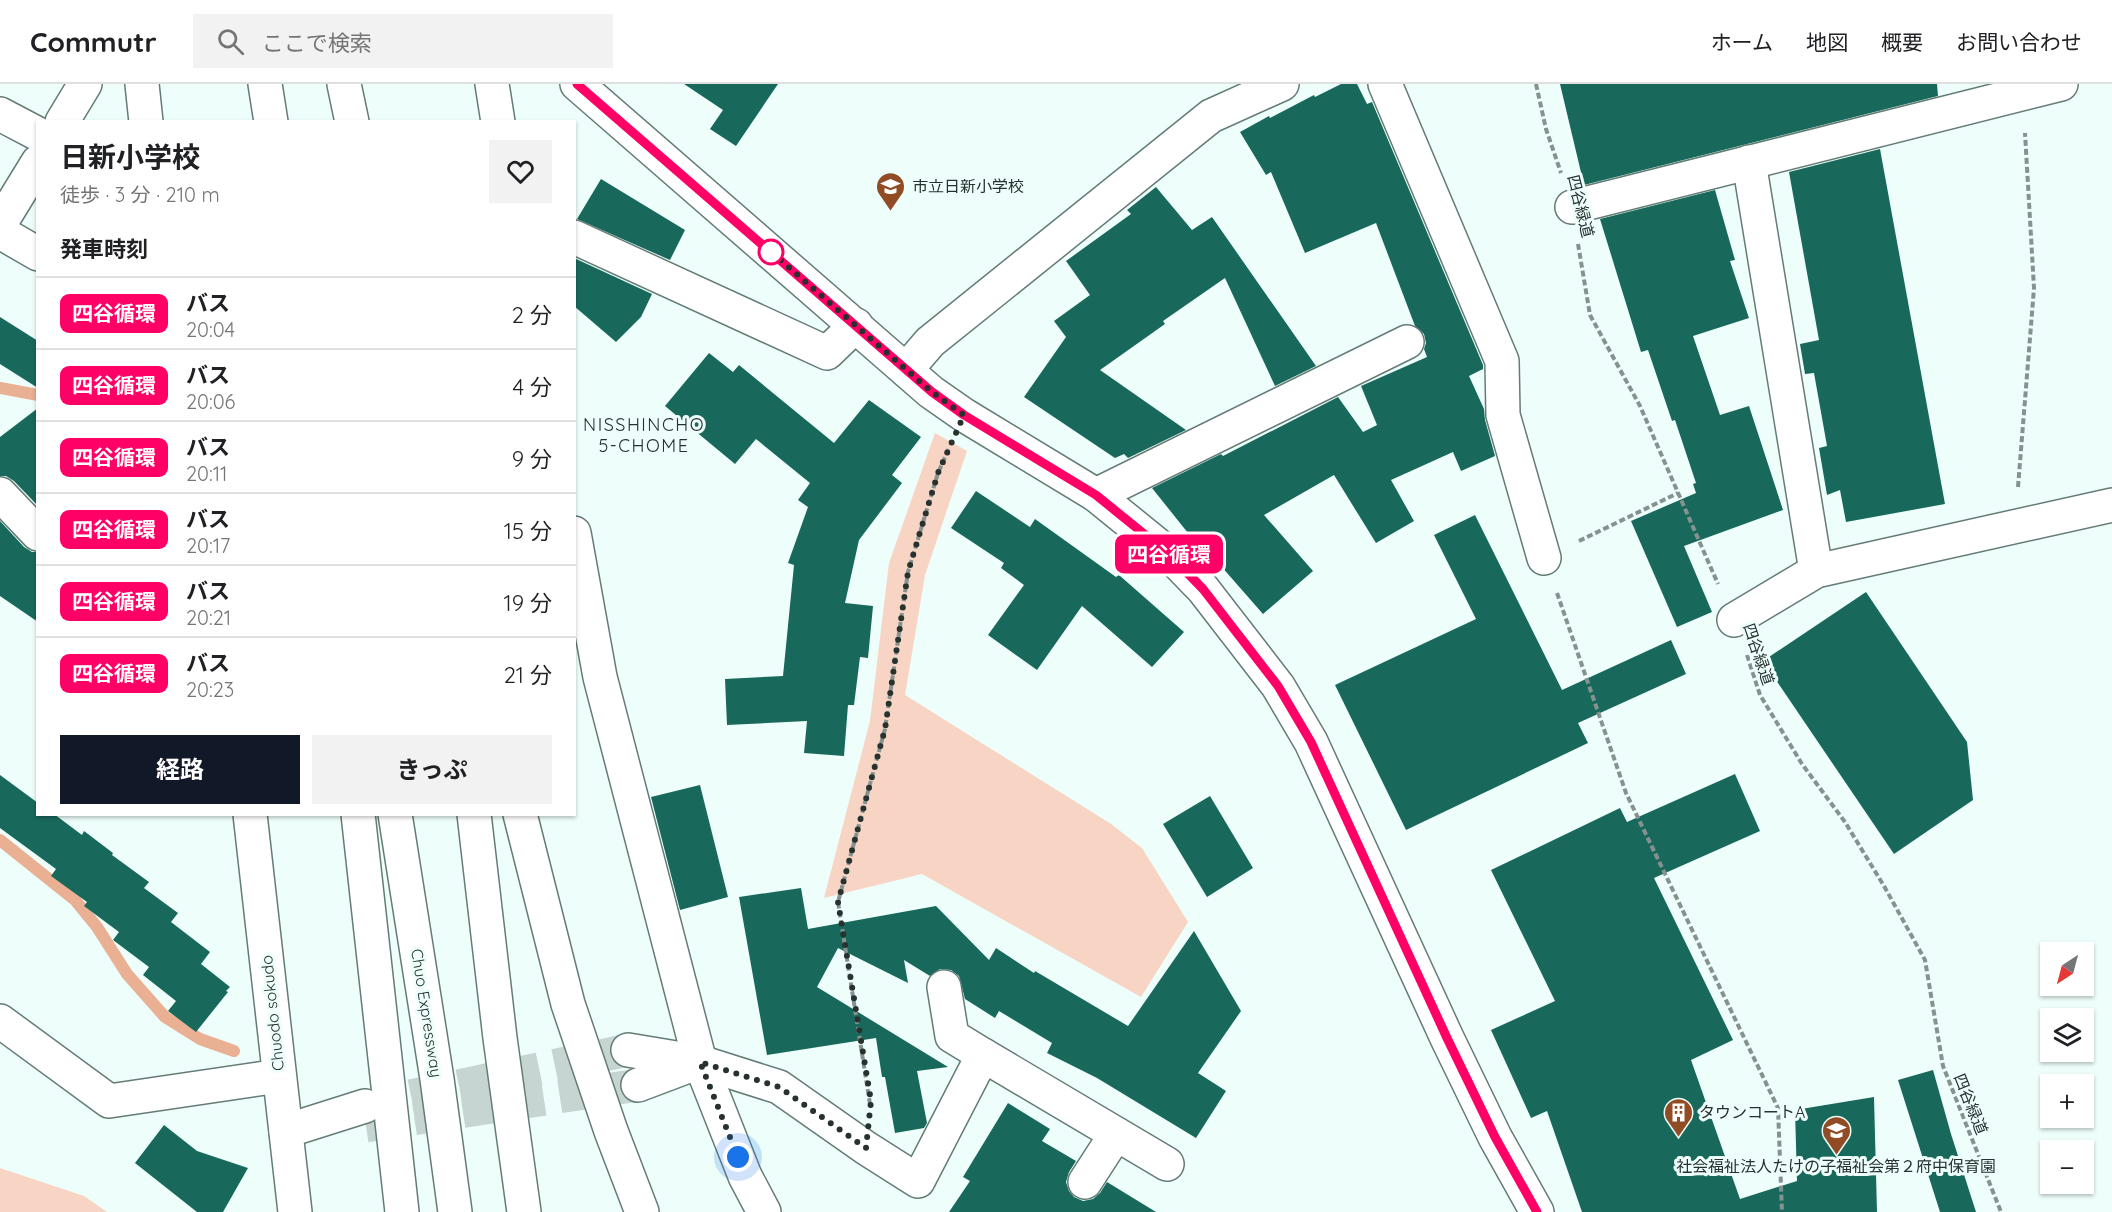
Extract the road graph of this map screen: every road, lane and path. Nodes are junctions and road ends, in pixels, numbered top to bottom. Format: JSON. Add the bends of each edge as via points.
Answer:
{"nodes":[{"id":1,"x":85,"y":84,"type":"edge"},
{"id":2,"x":142,"y":84,"type":"edge"},
{"id":3,"x":492,"y":84,"type":"edge"},
{"id":4,"x":577,"y":84,"type":"edge"},
{"id":5,"x":1282,"y":84,"type":"edge"},
{"id":6,"x":1385,"y":84,"type":"edge"},
{"id":7,"x":1536,"y":84,"type":"edge"},
{"id":8,"x":2061,"y":84,"type":"edge"},
{"id":9,"x":265,"y":85,"type":"edge"},
{"id":10,"x":2022,"y":94,"type":"junction"},
{"id":11,"x":0,"y":114,"type":"edge"},
{"id":12,"x":63,"y":120,"type":"edge"},
{"id":13,"x":146,"y":120,"type":"edge"},
{"id":14,"x":270,"y":120,"type":"edge"},
{"id":15,"x":498,"y":120,"type":"edge"},
{"id":16,"x":36,"y":133,"type":"edge"},
{"id":17,"x":1749,"y":162,"type":"junction"},
{"id":18,"x":36,"y":165,"type":"edge"},
{"id":19,"x":1572,"y":207,"type":"junction"},
{"id":20,"x":0,"y":224,"type":"edge"},
{"id":21,"x":0,"y":232,"type":"edge"},
{"id":22,"x":576,"y":238,"type":"edge"},
{"id":23,"x":36,"y":253,"type":"edge"},
{"id":24,"x":856,"y":325,"type":"junction"},
{"id":25,"x":1407,"y":342,"type":"dead end"},
{"id":26,"x":906,"y":370,"type":"junction"},
{"id":27,"x":964,"y":415,"type":"junction"},
{"id":28,"x":1678,"y":492,"type":"junction"},
{"id":29,"x":0,"y":494,"type":"edge"},
{"id":30,"x":1096,"y":495,"type":"junction"},
{"id":31,"x":2112,"y":505,"type":"edge"},
{"id":32,"x":2016,"y":526,"type":"junction"},
{"id":33,"x":36,"y":532,"type":"edge"},
{"id":34,"x":576,"y":544,"type":"edge"},
{"id":35,"x":1544,"y":558,"type":"junction"},
{"id":36,"x":1816,"y":570,"type":"junction"},
{"id":37,"x":1734,"y":620,"type":"junction"},
{"id":38,"x":250,"y":816,"type":"edge"},
{"id":39,"x":358,"y":816,"type":"edge"},
{"id":40,"x":395,"y":816,"type":"edge"},
{"id":41,"x":474,"y":816,"type":"edge"},
{"id":42,"x":521,"y":816,"type":"edge"},
{"id":43,"x":944,"y":987,"type":"dead end"},
{"id":44,"x":0,"y":1021,"type":"edge"},
{"id":45,"x":628,"y":1050,"type":"tunnel mouth"},
{"id":46,"x":983,"y":1055,"type":"junction"},
{"id":47,"x":700,"y":1062,"type":"junction"},
{"id":48,"x":279,"y":1076,"type":"junction"},
{"id":49,"x":638,"y":1085,"type":"tunnel mouth"},
{"id":50,"x":366,"y":1116,"type":"tunnel mouth"},
{"id":51,"x":286,"y":1131,"type":"junction"},
{"id":52,"x":1116,"y":1134,"type":"junction"},
{"id":53,"x":866,"y":1148,"type":"junction"},
{"id":54,"x":1167,"y":1164,"type":"dead end"},
{"id":55,"x":1085,"y":1182,"type":"dead end"},
{"id":56,"x":295,"y":1212,"type":"edge"},
{"id":57,"x":402,"y":1212,"type":"edge"},
{"id":58,"x":455,"y":1212,"type":"edge"},
{"id":59,"x":524,"y":1212,"type":"edge"},
{"id":60,"x":642,"y":1212,"type":"edge"},
{"id":61,"x":764,"y":1212,"type":"edge"},
{"id":62,"x":1537,"y":1212,"type":"edge"},
{"id":63,"x":1782,"y":1212,"type":"edge"},
{"id":64,"x":2001,"y":1212,"type":"edge"}],
"edges":[{"from":1,"to":12,"type":"main road"},
{"from":2,"to":13,"type":"main road"},
{"from":3,"to":15,"type":"main road"},
{"from":4,"to":24,"type":"main road"},
{"from":5,"to":26,"type":"main road","via":[[1211,116],[930,342]]},
{"from":6,"to":35,"type":"main road","via":[[1502,361],[1503,415]]},
{"from":7,"to":19,"type":"path","name":"四谷緑道","via":[[1546,129]]},
{"from":8,"to":10,"type":"main road"},
{"from":9,"to":14,"type":"main road"},
{"from":10,"to":17,"type":"main road"},
{"from":10,"to":32,"type":"path","via":[[2034,288]]},
{"from":11,"to":16,"type":"main road"},
{"from":17,"to":19,"type":"main road"},
{"from":17,"to":36,"type":"main road"},
{"from":18,"to":20,"type":"main road"},
{"from":19,"to":28,"type":"path","name":"四谷緑道","via":[[1590,315],[1640,406]]},
{"from":21,"to":23,"type":"main road"},
{"from":22,"to":24,"type":"main road","via":[[827,353]]},
{"from":24,"to":26,"type":"main road"},
{"from":25,"to":30,"type":"main road"},
{"from":26,"to":27,"type":"main road"},
{"from":27,"to":30,"type":"main road"},
{"from":27,"to":53,"type":"path","via":[[938,473],[908,572],[885,729],[838,902],[871,1101]]},
{"from":28,"to":35,"type":"path"},
{"from":28,"to":37,"type":"path","name":"四谷緑道"},
{"from":29,"to":33,"type":"main road"},
{"from":30,"to":62,"type":"main road","via":[[1170,555],[1203,589],[1278,686],[1311,742],[1447,1038]]},
{"from":31,"to":32,"type":"main road"},
{"from":32,"to":36,"type":"main road"},
{"from":34,"to":47,"type":"main road","via":[[600,677]]},
{"from":35,"to":63,"type":"path","via":[[1626,793],[1778,1108]]},
{"from":36,"to":37,"type":"main road"},
{"from":37,"to":64,"type":"path","name":"四谷緑道","via":[[1761,695],[1802,764],[1850,831],[1925,960],[1943,1066]]},
{"from":38,"to":48,"type":"main road","name":"Chuodo sokudo"},
{"from":39,"to":57,"type":"main road"},
{"from":40,"to":58,"type":"main road","name":"Chuo Expressway"},
{"from":41,"to":59,"type":"main road"},
{"from":42,"to":60,"type":"main road","via":[[568,1004]]},
{"from":43,"to":46,"type":"main road","via":[[952,1036]]},
{"from":44,"to":48,"type":"main road","via":[[109,1101]]},
{"from":45,"to":47,"type":"main road"},
{"from":46,"to":52,"type":"main road"},
{"from":46,"to":53,"type":"main road","via":[[918,1181]]},
{"from":47,"to":49,"type":"main road"},
{"from":47,"to":53,"type":"main road","via":[[779,1087]]},
{"from":47,"to":61,"type":"main road"},
{"from":48,"to":51,"type":"main road","name":"Chuodo sokudo"},
{"from":50,"to":51,"type":"main road"},
{"from":51,"to":56,"type":"main road","name":"Chuodo sokudo"},
{"from":52,"to":54,"type":"main road"},
{"from":52,"to":55,"type":"main road"}]}
